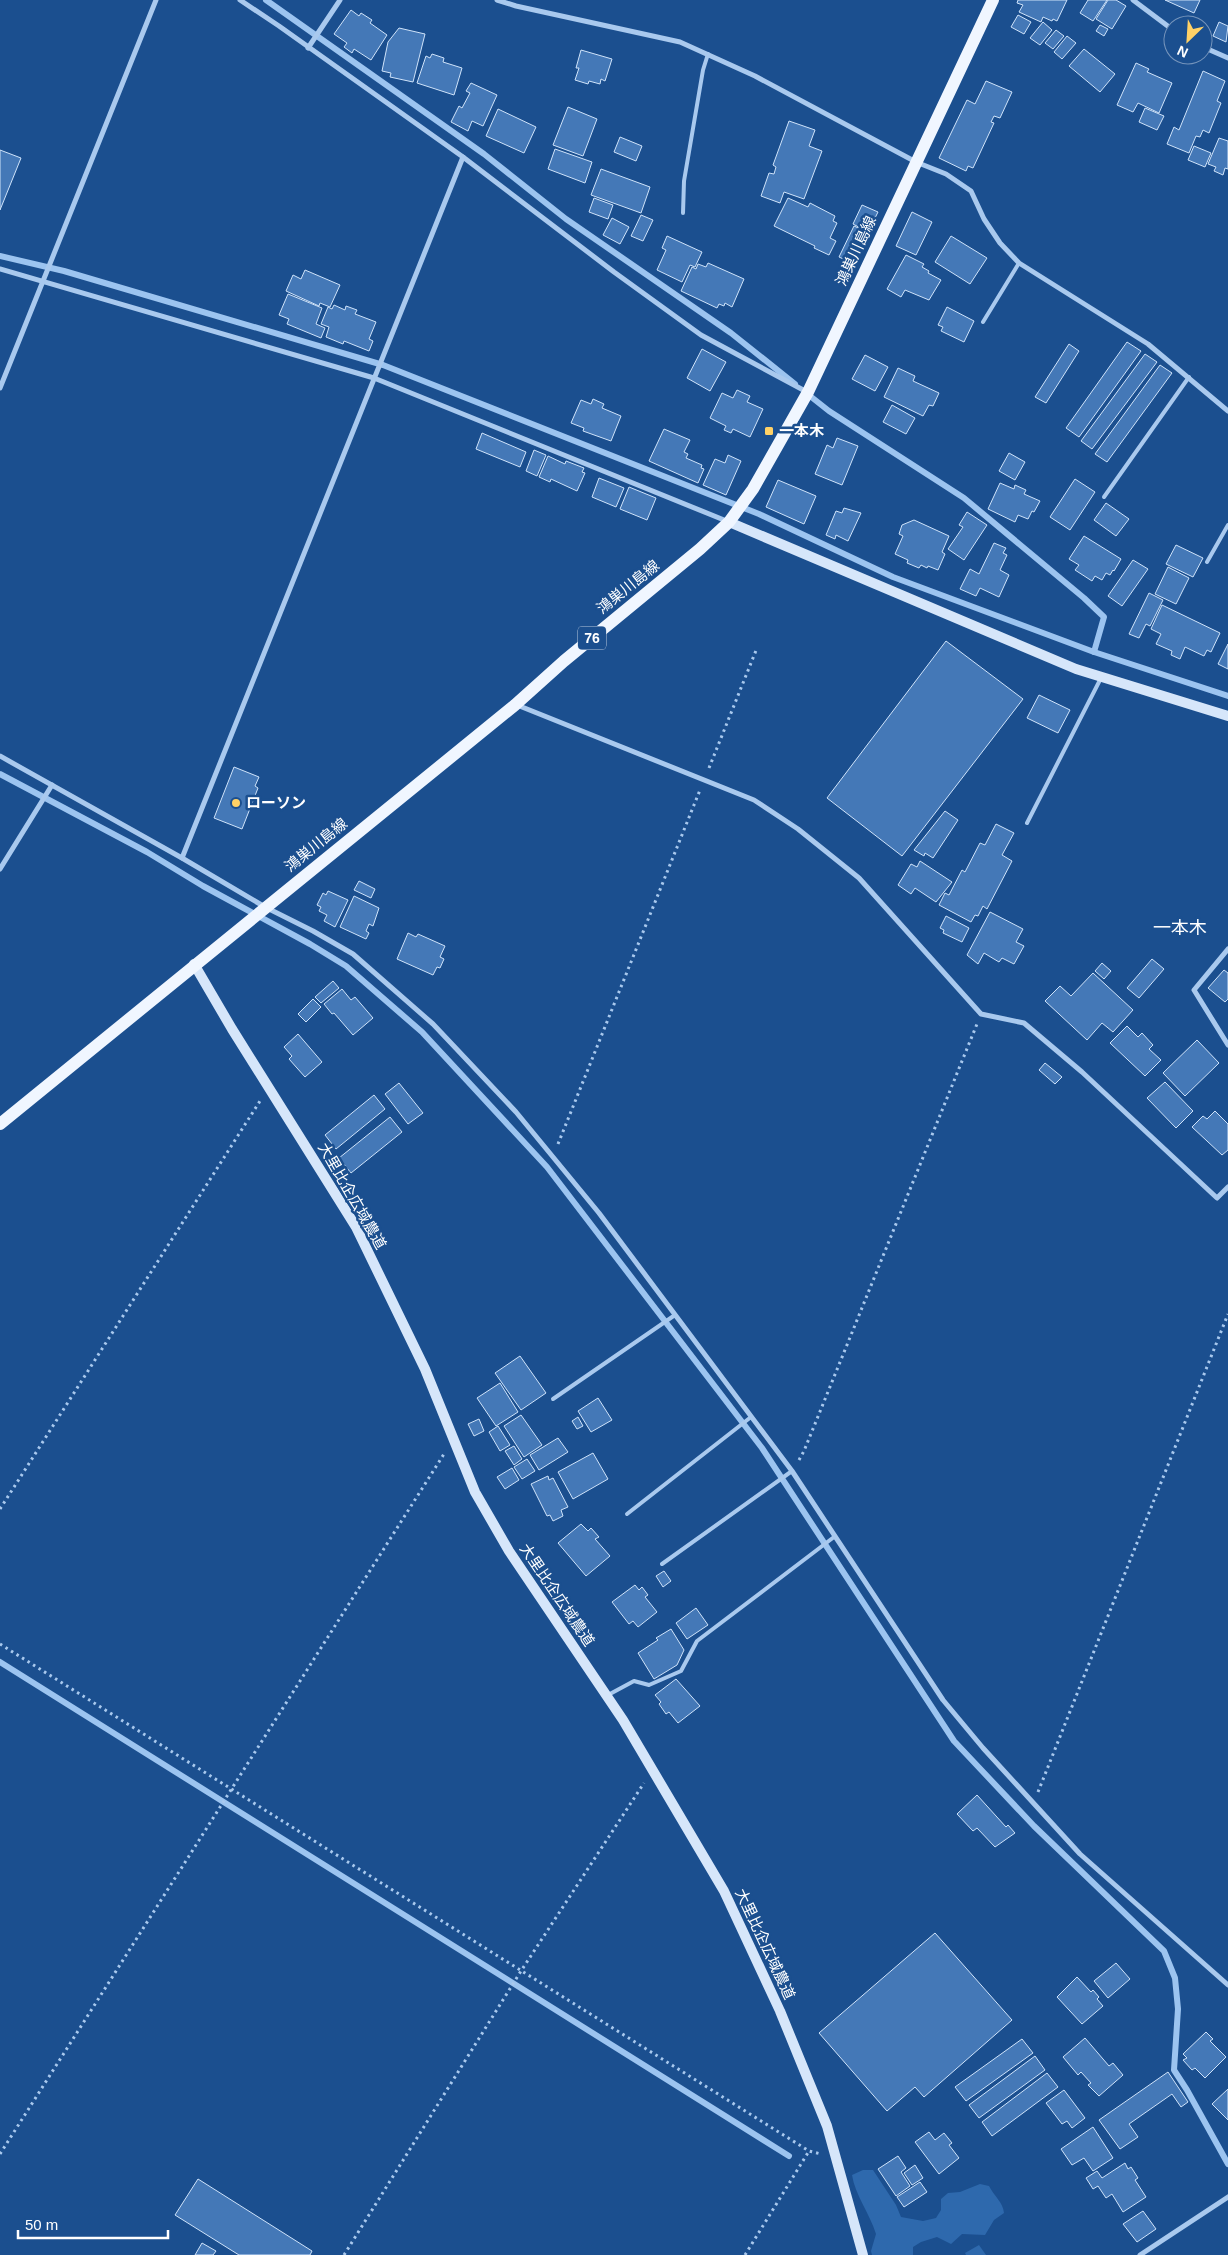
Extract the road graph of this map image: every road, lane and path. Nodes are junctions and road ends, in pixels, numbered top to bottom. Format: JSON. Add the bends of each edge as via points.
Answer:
{"nodes":[{"id":1,"x":156,"y":0,"type":"edge"},
{"id":2,"x":240,"y":0,"type":"edge"},
{"id":3,"x":340,"y":0,"type":"edge"},
{"id":4,"x":497,"y":0,"type":"edge"},
{"id":5,"x":993,"y":0,"type":"edge"},
{"id":6,"x":1133,"y":0,"type":"edge"},
{"id":7,"x":1163,"y":22,"type":"edge"},
{"id":8,"x":308,"y":48,"type":"junction"},
{"id":9,"x":1213,"y":51,"type":"edge"},
{"id":10,"x":708,"y":54,"type":"junction"},
{"id":11,"x":1228,"y":58,"type":"edge"},
{"id":12,"x":463,"y":157,"type":"junction"},
{"id":13,"x":916,"y":162,"type":"junction"},
{"id":14,"x":683,"y":213,"type":"dead end"},
{"id":15,"x":1019,"y":263,"type":"junction"},
{"id":16,"x":0,"y":269,"type":"edge"},
{"id":17,"x":42,"y":280,"type":"junction"},
{"id":18,"x":983,"y":322,"type":"dead end"},
{"id":19,"x":1189,"y":377,"type":"junction"},
{"id":20,"x":374,"y":378,"type":"junction"},
{"id":21,"x":0,"y":388,"type":"edge"},
{"id":22,"x":808,"y":392,"type":"junction"},
{"id":23,"x":1228,"y":412,"type":"edge"},
{"id":24,"x":1104,"y":497,"type":"dead end"},
{"id":25,"x":729,"y":522,"type":"junction"},
{"id":26,"x":1228,"y":525,"type":"edge"},
{"id":27,"x":1207,"y":562,"type":"dead end"},
{"id":28,"x":757,"y":648,"type":"dead end"},
{"id":29,"x":1101,"y":678,"type":"junction"},
{"id":30,"x":515,"y":704,"type":"junction"},
{"id":31,"x":1228,"y":716,"type":"edge"},
{"id":32,"x":0,"y":756,"type":"edge"},
{"id":33,"x":704,"y":780,"type":"junction"},
{"id":34,"x":52,"y":785,"type":"junction"},
{"id":35,"x":1027,"y":822,"type":"dead end"},
{"id":36,"x":182,"y":858,"type":"junction"},
{"id":37,"x":0,"y":869,"type":"edge"},
{"id":38,"x":265,"y":907,"type":"junction"},
{"id":39,"x":1228,"y":948,"type":"edge"},
{"id":40,"x":194,"y":964,"type":"junction"},
{"id":41,"x":981,"y":1014,"type":"junction"},
{"id":42,"x":1228,"y":1046,"type":"edge"},
{"id":43,"x":268,"y":1088,"type":"junction"},
{"id":44,"x":0,"y":1124,"type":"edge"},
{"id":45,"x":553,"y":1156,"type":"junction"},
{"id":46,"x":1228,"y":1187,"type":"edge"},
{"id":47,"x":1228,"y":1314,"type":"edge"},
{"id":48,"x":675,"y":1315,"type":"junction"},
{"id":49,"x":553,"y":1399,"type":"dead end"},
{"id":50,"x":751,"y":1416,"type":"junction"},
{"id":51,"x":454,"y":1439,"type":"junction"},
{"id":52,"x":792,"y":1471,"type":"junction"},
{"id":53,"x":0,"y":1509,"type":"edge"},
{"id":54,"x":627,"y":1514,"type":"dead end"},
{"id":55,"x":834,"y":1537,"type":"junction"},
{"id":56,"x":662,"y":1564,"type":"dead end"},
{"id":57,"x":0,"y":1644,"type":"edge"},
{"id":58,"x":606,"y":1696,"type":"junction"},
{"id":59,"x":653,"y":1770,"type":"junction"},
{"id":60,"x":232,"y":1790,"type":"junction"},
{"id":61,"x":1033,"y":1804,"type":"junction"},
{"id":62,"x":522,"y":1971,"type":"junction"},
{"id":63,"x":1228,"y":1985,"type":"edge"},
{"id":64,"x":809,"y":2151,"type":"junction"},
{"id":65,"x":0,"y":2154,"type":"edge"},
{"id":66,"x":836,"y":2157,"type":"junction"},
{"id":67,"x":1228,"y":2197,"type":"edge"},
{"id":68,"x":344,"y":2255,"type":"edge"},
{"id":69,"x":745,"y":2255,"type":"edge"},
{"id":70,"x":863,"y":2255,"type":"edge"},
{"id":71,"x":1140,"y":2255,"type":"edge"}],
"edges":[{"from":1,"to":17,"type":"street"},
{"from":2,"to":8,"type":"street"},
{"from":3,"to":8,"type":"street"},
{"from":4,"to":10,"type":"street","via":[[680,42]]},
{"from":5,"to":13,"type":"main road","name":"鴻巣川島線","number":"76"},
{"from":6,"to":7,"type":"street"},
{"from":8,"to":12,"type":"street"},
{"from":9,"to":11,"type":"street"},
{"from":10,"to":13,"type":"street"},
{"from":10,"to":14,"type":"lane","via":[[684,181]]},
{"from":12,"to":20,"type":"street"},
{"from":12,"to":22,"type":"street","via":[[701,335]]},
{"from":13,"to":15,"type":"street","via":[[946,174],[971,191],[984,219]]},
{"from":13,"to":22,"type":"main road","name":"鴻巣川島線","number":"76"},
{"from":15,"to":18,"type":"lane"},
{"from":15,"to":19,"type":"street","via":[[1148,344]]},
{"from":16,"to":17,"type":"street"},
{"from":17,"to":20,"type":"street"},
{"from":17,"to":21,"type":"street"},
{"from":19,"to":23,"type":"street"},
{"from":19,"to":24,"type":"lane"},
{"from":20,"to":25,"type":"street"},
{"from":20,"to":36,"type":"street"},
{"from":22,"to":25,"type":"main road","name":"鴻巣川島線","number":"76","via":[[752,489]]},
{"from":25,"to":29,"type":"street"},
{"from":25,"to":30,"type":"main road","name":"鴻巣川島線","number":"76","via":[[700,550]]},
{"from":26,"to":27,"type":"lane"},
{"from":28,"to":33,"type":"path"},
{"from":29,"to":31,"type":"street"},
{"from":29,"to":35,"type":"lane"},
{"from":30,"to":33,"type":"street"},
{"from":30,"to":38,"type":"main road","name":"鴻巣川島線","number":"76"},
{"from":32,"to":34,"type":"street"},
{"from":33,"to":41,"type":"street","via":[[754,800],[859,878]]},
{"from":33,"to":45,"type":"path"},
{"from":34,"to":36,"type":"street"},
{"from":34,"to":37,"type":"street"},
{"from":36,"to":38,"type":"street"},
{"from":38,"to":40,"type":"main road","name":"鴻巣川島線","number":"76"},
{"from":38,"to":45,"type":"street","via":[[353,954],[433,1024]]},
{"from":39,"to":42,"type":"street","via":[[1194,990]]},
{"from":40,"to":43,"type":"street","name":"大里比企広域農道"},
{"from":40,"to":44,"type":"main road","name":"鴻巣川島線","number":"76"},
{"from":41,"to":46,"type":"street","via":[[1024,1023],[1082,1072],[1217,1198]]},
{"from":41,"to":52,"type":"path","via":[[804,1451]]},
{"from":43,"to":51,"type":"street","name":"大里比企広域農道","via":[[356,1227],[425,1369]]},
{"from":43,"to":53,"type":"path"},
{"from":45,"to":48,"type":"street"},
{"from":47,"to":61,"type":"path"},
{"from":48,"to":49,"type":"lane"},
{"from":48,"to":50,"type":"street"},
{"from":50,"to":52,"type":"street"},
{"from":50,"to":54,"type":"lane"},
{"from":51,"to":58,"type":"street","name":"大里比企広域農道","via":[[475,1492],[509,1551]]},
{"from":51,"to":60,"type":"path"},
{"from":52,"to":55,"type":"street"},
{"from":52,"to":56,"type":"lane"},
{"from":55,"to":58,"type":"lane","via":[[697,1642],[681,1671],[649,1685],[634,1681]]},
{"from":55,"to":61,"type":"street","via":[[943,1700]]},
{"from":57,"to":60,"type":"path"},
{"from":58,"to":59,"type":"street","name":"大里比企広域農道"},
{"from":59,"to":62,"type":"path"},
{"from":59,"to":66,"type":"street","name":"大里比企広域農道","via":[[724,1891],[780,2011],[827,2126]]},
{"from":60,"to":62,"type":"path"},
{"from":60,"to":65,"type":"path"},
{"from":61,"to":63,"type":"street","via":[[1080,1854]]},
{"from":62,"to":64,"type":"path"},
{"from":62,"to":68,"type":"path"},
{"from":64,"to":66,"type":"path"},
{"from":64,"to":69,"type":"path"},
{"from":66,"to":70,"type":"street","name":"大里比企広域農道"},
{"from":67,"to":71,"type":"street"}]}
